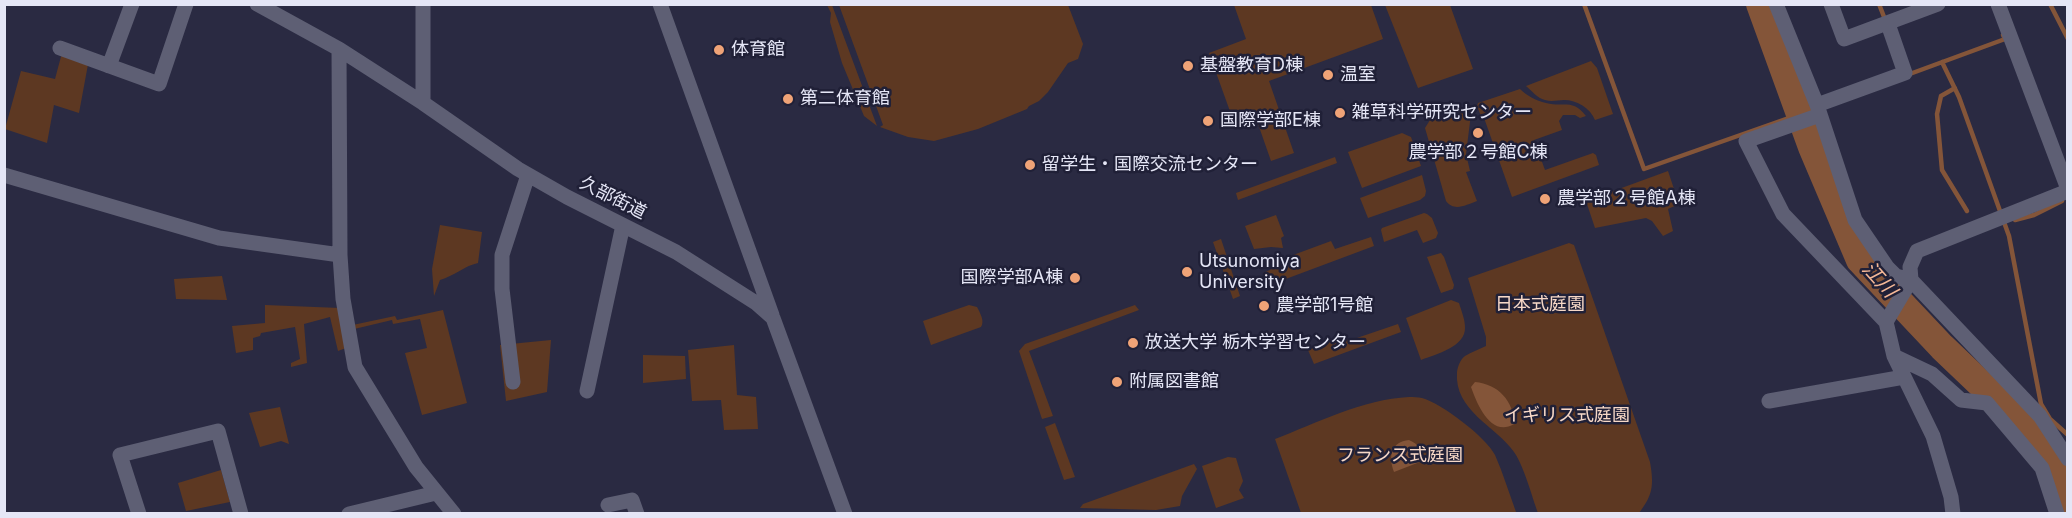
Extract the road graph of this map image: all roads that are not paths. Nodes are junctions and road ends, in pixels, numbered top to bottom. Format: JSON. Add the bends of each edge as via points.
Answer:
{"nodes":[{"id":1,"x":132,"y":4,"type":"edge"},
{"id":2,"x":186,"y":4,"type":"edge"},
{"id":3,"x":257,"y":4,"type":"edge"},
{"id":4,"x":423,"y":4,"type":"edge"},
{"id":5,"x":660,"y":4,"type":"edge"},
{"id":6,"x":1776,"y":4,"type":"edge"},
{"id":7,"x":1831,"y":4,"type":"edge"},
{"id":8,"x":1938,"y":4,"type":"edge"},
{"id":9,"x":1998,"y":4,"type":"edge"},
{"id":10,"x":1888,"y":24,"type":"junction"},
{"id":11,"x":60,"y":48,"type":"dead end"},
{"id":12,"x":339,"y":49,"type":"junction"},
{"id":13,"x":110,"y":66,"type":"junction"},
{"id":14,"x":423,"y":103,"type":"junction"},
{"id":15,"x":1818,"y":110,"type":"junction"},
{"id":16,"x":528,"y":174,"type":"junction"},
{"id":17,"x":4,"y":175,"type":"edge"},
{"id":18,"x":2067,"y":190,"type":"edge"},
{"id":19,"x":623,"y":225,"type":"junction"},
{"id":20,"x":340,"y":255,"type":"junction"},
{"id":21,"x":1911,"y":279,"type":"junction"},
{"id":22,"x":773,"y":318,"type":"junction"},
{"id":23,"x":1887,"y":322,"type":"junction"},
{"id":24,"x":1894,"y":356,"type":"junction"},
{"id":25,"x":1904,"y":377,"type":"junction"},
{"id":26,"x":513,"y":382,"type":"dead end"},
{"id":27,"x":588,"y":391,"type":"dead end"},
{"id":28,"x":1769,"y":401,"type":"dead end"},
{"id":29,"x":2067,"y":459,"type":"edge"},
{"id":30,"x":436,"y":493,"type":"junction"},
{"id":31,"x":608,"y":505,"type":"dead end"},
{"id":32,"x":139,"y":513,"type":"edge"},
{"id":33,"x":241,"y":513,"type":"edge"},
{"id":34,"x":349,"y":513,"type":"edge"},
{"id":35,"x":454,"y":513,"type":"edge"},
{"id":36,"x":637,"y":513,"type":"edge"},
{"id":37,"x":845,"y":513,"type":"edge"},
{"id":38,"x":1953,"y":513,"type":"edge"},
{"id":39,"x":2057,"y":513,"type":"edge"}],
"edges":[{"from":1,"to":13,"type":"street"},
{"from":2,"to":13,"type":"street","via":[[159,84]]},
{"from":3,"to":12,"type":"street","name":"久部街道"},
{"from":4,"to":14,"type":"street"},
{"from":5,"to":22,"type":"street"},
{"from":6,"to":15,"type":"street"},
{"from":7,"to":10,"type":"street","via":[[1844,39]]},
{"from":8,"to":10,"type":"street"},
{"from":9,"to":18,"type":"street"},
{"from":10,"to":15,"type":"street","via":[[1905,73]]},
{"from":11,"to":13,"type":"street"},
{"from":12,"to":14,"type":"street","name":"久部街道"},
{"from":12,"to":20,"type":"street"},
{"from":14,"to":16,"type":"street","name":"久部街道"},
{"from":15,"to":21,"type":"street","via":[[1855,220],[1887,267],[1896,276]]},
{"from":15,"to":23,"type":"street","via":[[1746,141],[1783,214]]},
{"from":16,"to":19,"type":"street","name":"久部街道"},
{"from":16,"to":26,"type":"street","via":[[502,255]]},
{"from":17,"to":20,"type":"street","via":[[219,238]]},
{"from":18,"to":21,"type":"street","via":[[1917,251],[1910,267]]},
{"from":19,"to":22,"type":"street","name":"久部街道","via":[[676,252]]},
{"from":19,"to":27,"type":"street"},
{"from":20,"to":30,"type":"street","via":[[355,367]]},
{"from":21,"to":23,"type":"street"},
{"from":21,"to":29,"type":"street","via":[[2040,416]]},
{"from":22,"to":37,"type":"street"},
{"from":23,"to":24,"type":"street"},
{"from":24,"to":25,"type":"street"},
{"from":24,"to":39,"type":"street","via":[[1932,374],[1961,400],[1987,403],[2042,468]]},
{"from":25,"to":28,"type":"street"},
{"from":25,"to":38,"type":"street","via":[[1933,436]]},
{"from":30,"to":34,"type":"street"},
{"from":30,"to":35,"type":"street"},
{"from":31,"to":36,"type":"street","via":[[632,500]]},
{"from":32,"to":33,"type":"street","via":[[120,455],[218,431]]}]}
